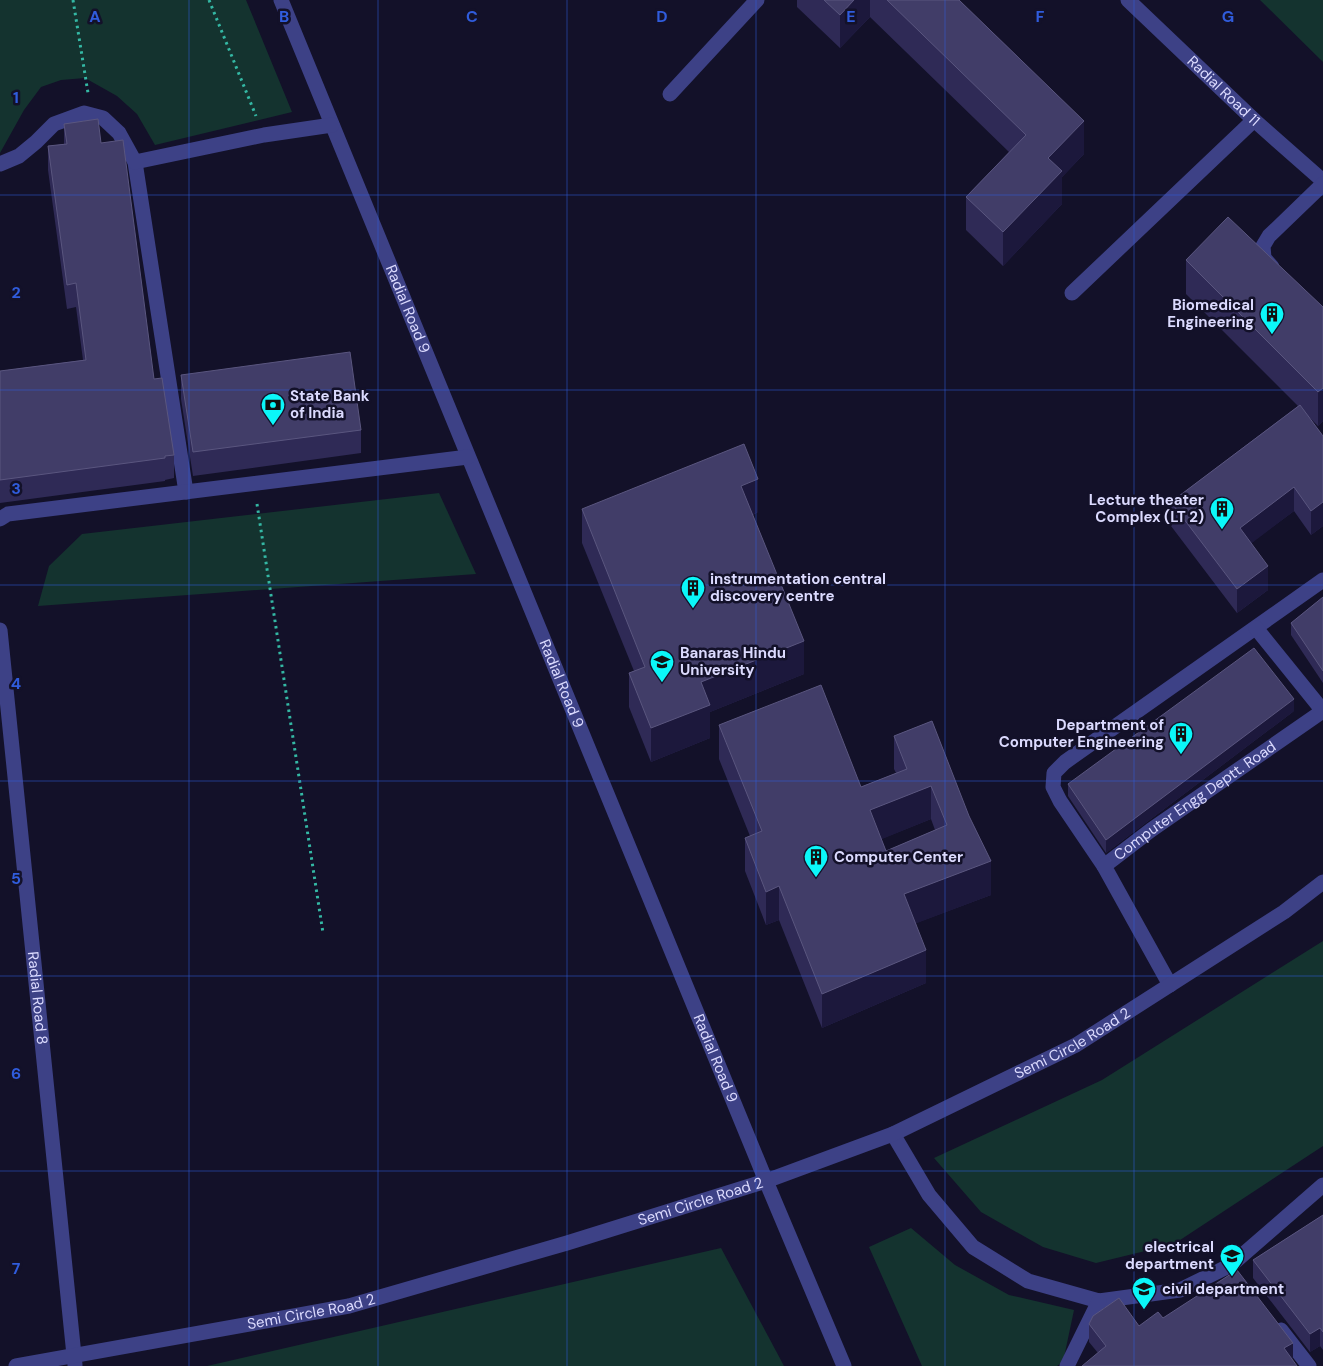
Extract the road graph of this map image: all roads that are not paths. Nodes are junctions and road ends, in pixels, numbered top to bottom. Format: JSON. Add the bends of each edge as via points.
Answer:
{"nodes":[{"id":1,"x":281,"y":0,"type":"edge"},
{"id":2,"x":757,"y":0,"type":"edge"},
{"id":3,"x":1128,"y":0,"type":"edge"},
{"id":4,"x":670,"y":94,"type":"dead end"},
{"id":5,"x":1254,"y":120,"type":"junction"},
{"id":6,"x":332,"y":124,"type":"junction"},
{"id":7,"x":135,"y":162,"type":"junction"},
{"id":8,"x":0,"y":164,"type":"edge"},
{"id":9,"x":1323,"y":182,"type":"edge"},
{"id":10,"x":1283,"y":278,"type":"edge"},
{"id":11,"x":1072,"y":293,"type":"dead end"},
{"id":12,"x":468,"y":457,"type":"junction"},
{"id":13,"x":186,"y":492,"type":"junction"},
{"id":14,"x":0,"y":519,"type":"edge"},
{"id":15,"x":1323,"y":580,"type":"edge"},
{"id":16,"x":1256,"y":628,"type":"junction"},
{"id":17,"x":0,"y":630,"type":"edge"},
{"id":18,"x":1323,"y":711,"type":"edge"},
{"id":19,"x":1104,"y":866,"type":"junction"},
{"id":20,"x":1323,"y":882,"type":"edge"},
{"id":21,"x":1170,"y":985,"type":"junction"},
{"id":22,"x":892,"y":1134,"type":"junction"},
{"id":23,"x":766,"y":1181,"type":"junction"},
{"id":24,"x":1323,"y":1185,"type":"edge"},
{"id":25,"x":1231,"y":1265,"type":"junction"},
{"id":26,"x":1242,"y":1279,"type":"edge"},
{"id":27,"x":1099,"y":1301,"type":"junction"},
{"id":28,"x":1270,"y":1316,"type":"edge"},
{"id":29,"x":75,"y":1361,"type":"edge"},
{"id":30,"x":16,"y":1366,"type":"edge"},
{"id":31,"x":844,"y":1366,"type":"edge"},
{"id":32,"x":1067,"y":1366,"type":"edge"},
{"id":33,"x":1309,"y":1366,"type":"edge"}],
"edges":[{"from":1,"to":6,"type":"lane","name":"Radial Road 9"},
{"from":2,"to":4,"type":"lane"},
{"from":3,"to":5,"type":"lane","name":"Radial Road 11"},
{"from":5,"to":9,"type":"lane","name":"Radial Road 11"},
{"from":5,"to":11,"type":"lane"},
{"from":6,"to":7,"type":"lane"},
{"from":6,"to":12,"type":"lane","name":"Radial Road 9"},
{"from":7,"to":8,"type":"lane","via":[[119,133],[103,118],[84,113],[54,124],[19,156]]},
{"from":7,"to":13,"type":"lane"},
{"from":9,"to":10,"type":"lane","via":[[1263,246],[1264,258]]},
{"from":12,"to":13,"type":"lane"},
{"from":12,"to":23,"type":"lane","name":"Radial Road 9"},
{"from":13,"to":14,"type":"lane","via":[[8,514]]},
{"from":15,"to":16,"type":"lane"},
{"from":16,"to":18,"type":"lane"},
{"from":16,"to":19,"type":"lane","via":[[1065,762],[1054,773],[1053,787],[1060,801]]},
{"from":17,"to":29,"type":"lane","name":"Radial Road 8"},
{"from":18,"to":19,"type":"lane","name":"Computer Engg Deptt. Road","via":[[1150,830]]},
{"from":19,"to":21,"type":"lane","name":"Computer Engg Deptt. Road"},
{"from":20,"to":21,"type":"lane","name":"Semi Circle Road 2","via":[[1284,912]]},
{"from":21,"to":22,"type":"lane","name":"Semi Circle Road 2","via":[[1076,1045]]},
{"from":22,"to":23,"type":"lane","name":"Semi Circle Road 2"},
{"from":22,"to":27,"type":"lane","via":[[929,1195],[973,1247],[1028,1281]]},
{"from":23,"to":29,"type":"lane","name":"Semi Circle Road 2","via":[[349,1306]]},
{"from":23,"to":31,"type":"lane","name":"Radial Road 9"},
{"from":24,"to":25,"type":"lane"},
{"from":25,"to":26,"type":"lane"},
{"from":25,"to":27,"type":"lane","via":[[1180,1290]]},
{"from":27,"to":32,"type":"lane"},
{"from":28,"to":33,"type":"lane"},
{"from":29,"to":30,"type":"lane","name":"Semi Circle Road 2"}]}
